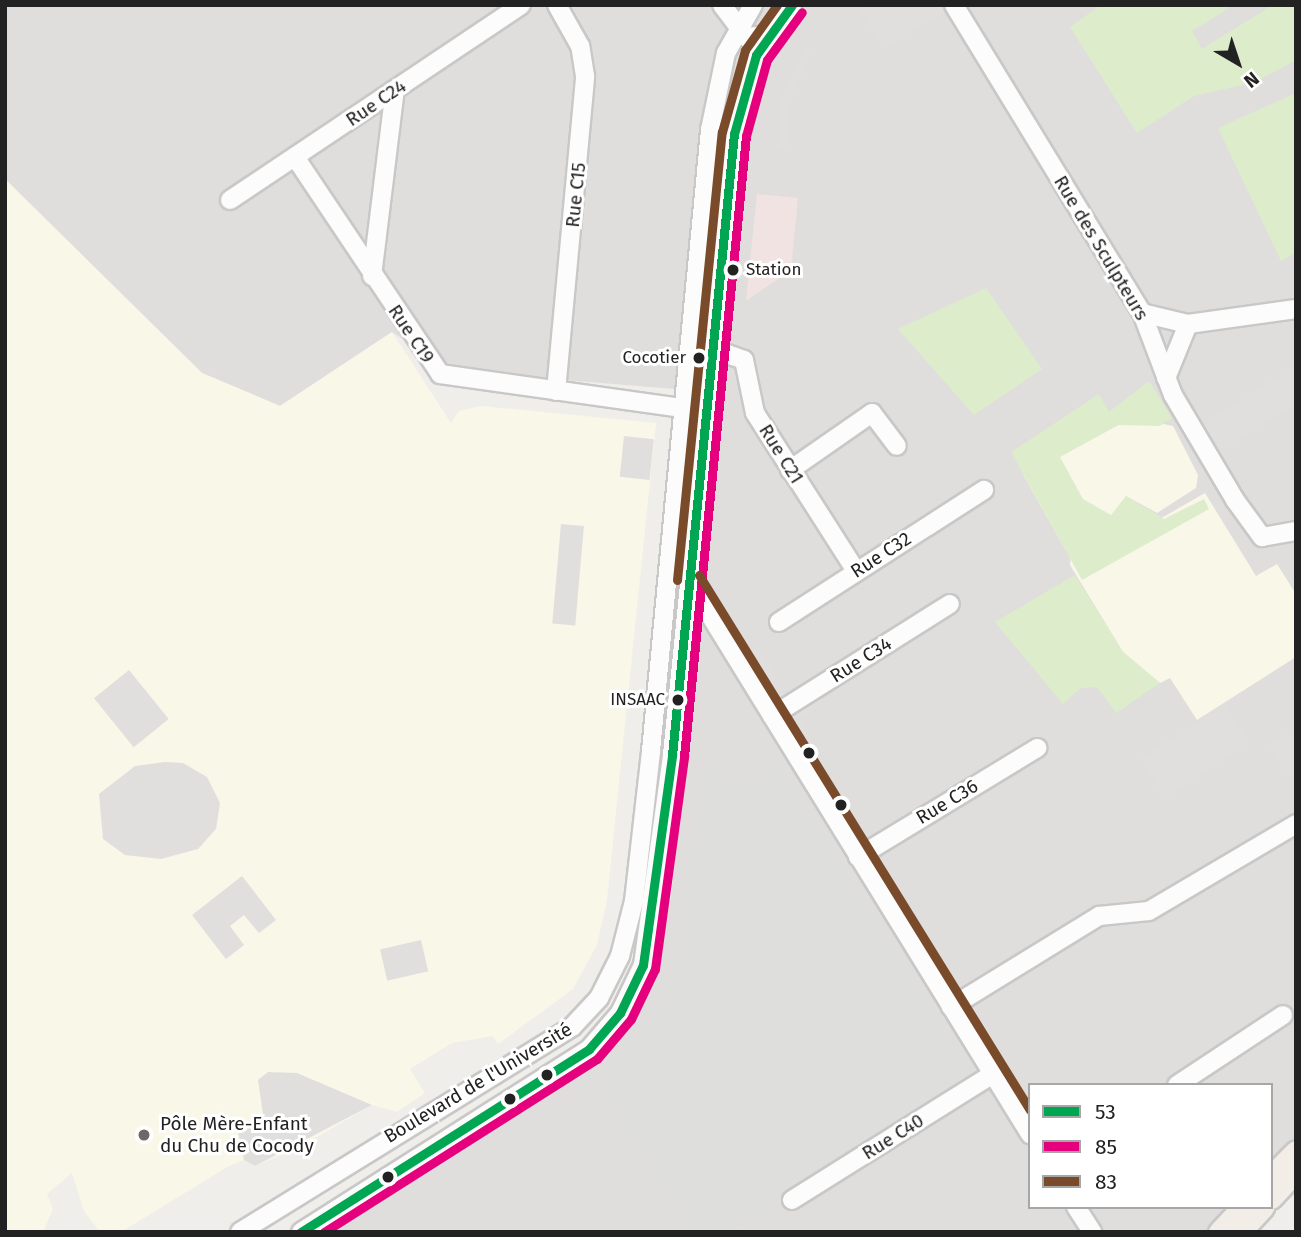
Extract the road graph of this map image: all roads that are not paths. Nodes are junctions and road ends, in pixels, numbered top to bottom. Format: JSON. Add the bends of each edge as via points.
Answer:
{"nodes":[{"id":1,"x":521,"y":5,"type":"edge"},
{"id":2,"x":557,"y":5,"type":"edge"},
{"id":3,"x":722,"y":5,"type":"edge"},
{"id":4,"x":753,"y":5,"type":"edge"},
{"id":5,"x":773,"y":5,"type":"edge"},
{"id":6,"x":792,"y":5,"type":"edge"},
{"id":7,"x":954,"y":5,"type":"edge"},
{"id":8,"x":735,"y":29,"type":"junction"},
{"id":9,"x":773,"y":30,"type":"junction"},
{"id":10,"x":395,"y":90,"type":"junction"},
{"id":11,"x":295,"y":157,"type":"junction"},
{"id":12,"x":230,"y":200,"type":"dead end"},
{"id":13,"x":372,"y":276,"type":"junction"},
{"id":14,"x":1296,"y":309,"type":"edge"},
{"id":15,"x":1142,"y":313,"type":"junction"},
{"id":16,"x":1188,"y":324,"type":"junction"},
{"id":17,"x":711,"y":348,"type":"junction"},
{"id":18,"x":1166,"y":378,"type":"junction"},
{"id":19,"x":556,"y":391,"type":"junction"},
{"id":20,"x":683,"y":408,"type":"junction"},
{"id":21,"x":897,"y":446,"type":"dead end"},
{"id":22,"x":790,"y":470,"type":"junction"},
{"id":23,"x":984,"y":490,"type":"dead end"},
{"id":24,"x":1296,"y":531,"type":"edge"},
{"id":25,"x":856,"y":571,"type":"junction"},
{"id":26,"x":667,"y":579,"type":"junction"},
{"id":27,"x":689,"y":581,"type":"junction"},
{"id":28,"x":950,"y":604,"type":"dead end"},
{"id":29,"x":779,"y":622,"type":"dead end"},
{"id":30,"x":772,"y":716,"type":"junction"},
{"id":31,"x":1037,"y":748,"type":"dead end"},
{"id":32,"x":1296,"y":824,"type":"edge"},
{"id":33,"x":858,"y":857,"type":"junction"},
{"id":34,"x":951,"y":1007,"type":"junction"},
{"id":35,"x":1283,"y":1015,"type":"dead end"},
{"id":36,"x":993,"y":1074,"type":"junction"},
{"id":37,"x":1180,"y":1083,"type":"edge"},
{"id":38,"x":425,"y":1114,"type":"junction"},
{"id":39,"x":1028,"y":1131,"type":"edge"},
{"id":40,"x":441,"y":1138,"type":"junction"},
{"id":41,"x":1296,"y":1150,"type":"edge"},
{"id":42,"x":1296,"y":1171,"type":"edge"},
{"id":43,"x":1273,"y":1174,"type":"edge"},
{"id":44,"x":1273,"y":1196,"type":"edge"},
{"id":45,"x":792,"y":1200,"type":"dead end"},
{"id":46,"x":1077,"y":1209,"type":"edge"},
{"id":47,"x":1240,"y":1209,"type":"edge"},
{"id":48,"x":1261,"y":1209,"type":"edge"},
{"id":49,"x":1085,"y":1229,"type":"edge"},
{"id":50,"x":240,"y":1232,"type":"edge"},
{"id":51,"x":301,"y":1232,"type":"edge"},
{"id":52,"x":1219,"y":1232,"type":"edge"},
{"id":53,"x":1240,"y":1232,"type":"edge"}],
"edges":[{"from":1,"to":10,"type":"street","name":"Rue C24"},
{"from":2,"to":19,"type":"street","name":"Rue C15","via":[[580,46],[585,76]]},
{"from":3,"to":8,"type":"street"},
{"from":4,"to":8,"type":"street","name":"Boulevard de l'Université"},
{"from":5,"to":9,"type":"street"},
{"from":6,"to":9,"type":"street","name":"Boulevard de l'Université"},
{"from":7,"to":15,"type":"street","name":"Rue des Sculpteurs"},
{"from":8,"to":9,"type":"street","via":[[752,40]]},
{"from":8,"to":20,"type":"street","name":"Boulevard de l'Université","via":[[710,130]]},
{"from":9,"to":17,"type":"street","name":"Boulevard de l'Université","via":[[747,76],[734,134]]},
{"from":10,"to":11,"type":"street","name":"Rue C24"},
{"from":10,"to":13,"type":"street"},
{"from":11,"to":12,"type":"street","name":"Rue C24"},
{"from":11,"to":13,"type":"street","name":"Rue C19"},
{"from":13,"to":19,"type":"street","name":"Rue C19","via":[[440,374]]},
{"from":14,"to":16,"type":"street"},
{"from":15,"to":16,"type":"street"},
{"from":15,"to":18,"type":"street","name":"Rue des Sculpteurs"},
{"from":16,"to":18,"type":"street"},
{"from":17,"to":22,"type":"street","name":"Rue C21","via":[[735,352],[744,360],[755,413]]},
{"from":17,"to":27,"type":"street","name":"Boulevard de l'Université"},
{"from":18,"to":24,"type":"street","name":"Rue des Sculpteurs","via":[[1262,537]]},
{"from":19,"to":20,"type":"street","name":"Rue C19"},
{"from":20,"to":26,"type":"street","name":"Boulevard de l'Université"},
{"from":21,"to":22,"type":"street","via":[[872,413]]},
{"from":22,"to":25,"type":"street","name":"Rue C21"},
{"from":23,"to":25,"type":"street","name":"Rue C32"},
{"from":25,"to":29,"type":"street","name":"Rue C32"},
{"from":26,"to":27,"type":"street"},
{"from":26,"to":38,"type":"street","name":"Boulevard de l'Université","via":[[634,901],[610,979],[564,1032]]},
{"from":27,"to":30,"type":"street"},
{"from":27,"to":40,"type":"street","name":"Boulevard de l'Université","via":[[655,906],[633,990],[589,1049]]},
{"from":28,"to":30,"type":"street","name":"Rue C34"},
{"from":30,"to":33,"type":"street"},
{"from":31,"to":33,"type":"street","name":"Rue C36"},
{"from":32,"to":34,"type":"street","via":[[1149,911],[1099,916]]},
{"from":33,"to":34,"type":"street"},
{"from":34,"to":36,"type":"street"},
{"from":35,"to":37,"type":"street"},
{"from":36,"to":39,"type":"street"},
{"from":36,"to":45,"type":"street","name":"Rue C40"},
{"from":38,"to":40,"type":"street"},
{"from":38,"to":50,"type":"street","name":"Boulevard de l'Université"},
{"from":40,"to":51,"type":"street","name":"Boulevard de l'Université"},
{"from":41,"to":43,"type":"main road"},
{"from":42,"to":44,"type":"main road"},
{"from":46,"to":49,"type":"street"},
{"from":47,"to":52,"type":"main road"},
{"from":48,"to":53,"type":"main road"}]}
